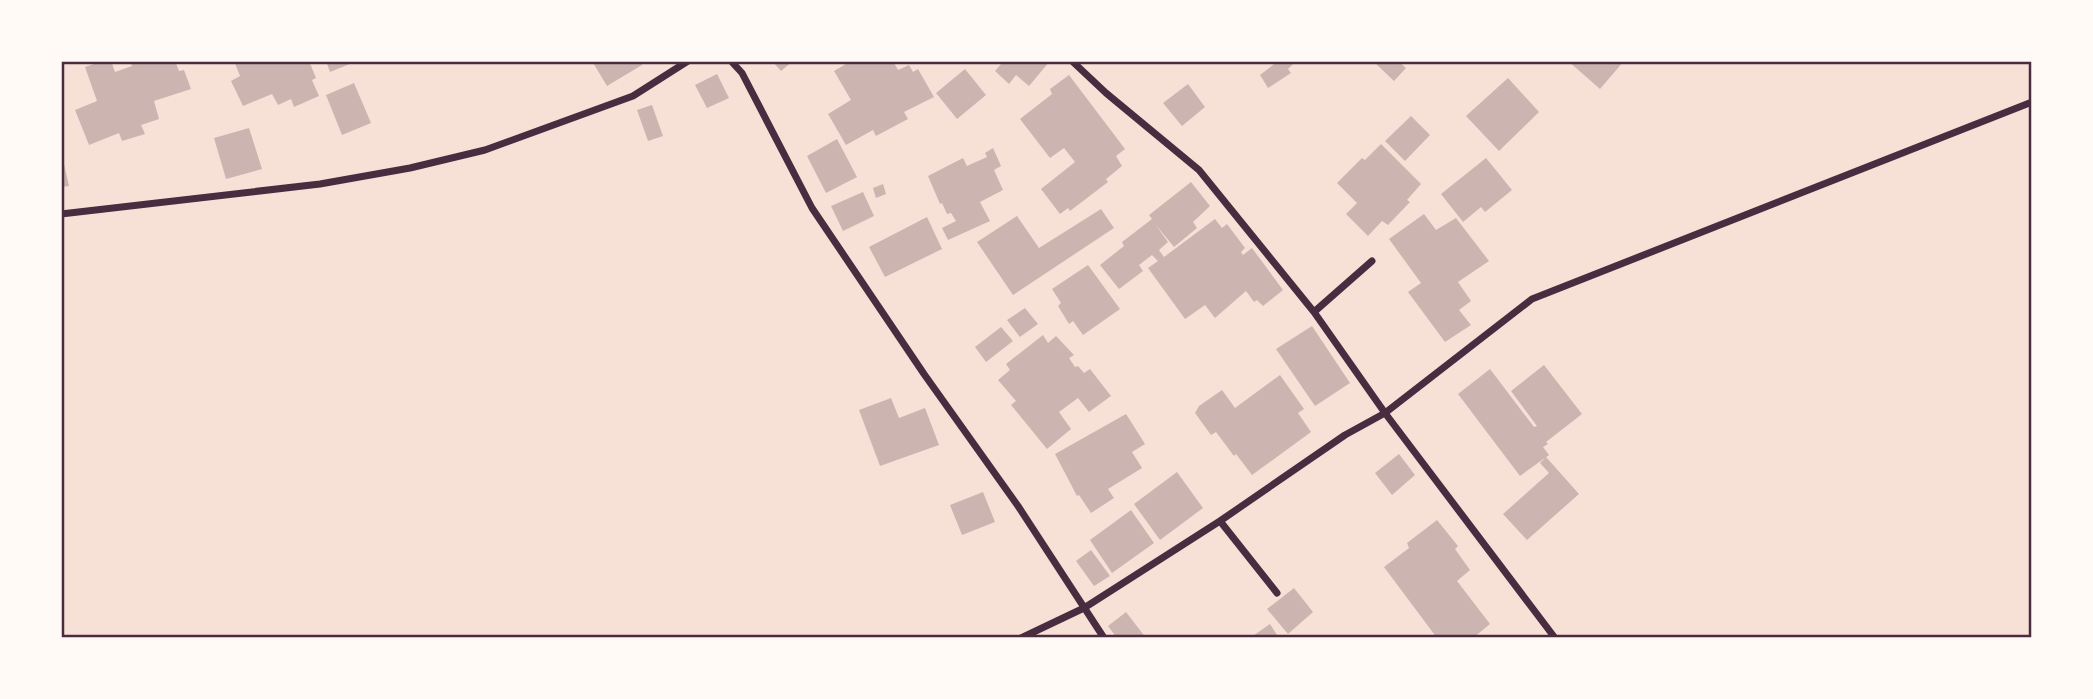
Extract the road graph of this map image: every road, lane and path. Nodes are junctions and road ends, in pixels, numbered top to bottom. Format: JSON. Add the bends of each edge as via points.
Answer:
{"nodes":[{"id":1,"x":688,"y":61,"type":"edge"},
{"id":2,"x":731,"y":61,"type":"edge"},
{"id":3,"x":1072,"y":61,"type":"edge"},
{"id":4,"x":2032,"y":102,"type":"edge"},
{"id":5,"x":61,"y":214,"type":"edge"},
{"id":6,"x":1372,"y":261,"type":"dead end"},
{"id":7,"x":1314,"y":312,"type":"junction"},
{"id":8,"x":1385,"y":413,"type":"junction"},
{"id":9,"x":1220,"y":521,"type":"junction"},
{"id":10,"x":1277,"y":593,"type":"dead end"},
{"id":11,"x":1084,"y":608,"type":"junction"},
{"id":12,"x":1021,"y":638,"type":"edge"},
{"id":13,"x":1104,"y":638,"type":"edge"},
{"id":14,"x":1555,"y":638,"type":"edge"}],
"edges":[{"from":1,"to":5,"type":"street","via":[[633,96],[472,153],[320,184]]},
{"from":2,"to":11,"type":"street","via":[[742,73],[812,208]]},
{"from":3,"to":7,"type":"street","via":[[1199,170]]},
{"from":4,"to":8,"type":"street","via":[[1532,299]]},
{"from":6,"to":7,"type":"street"},
{"from":7,"to":8,"type":"street"},
{"from":8,"to":9,"type":"street"},
{"from":8,"to":14,"type":"street"},
{"from":9,"to":10,"type":"street"},
{"from":9,"to":11,"type":"street"},
{"from":11,"to":12,"type":"street"},
{"from":11,"to":13,"type":"street"}]}
